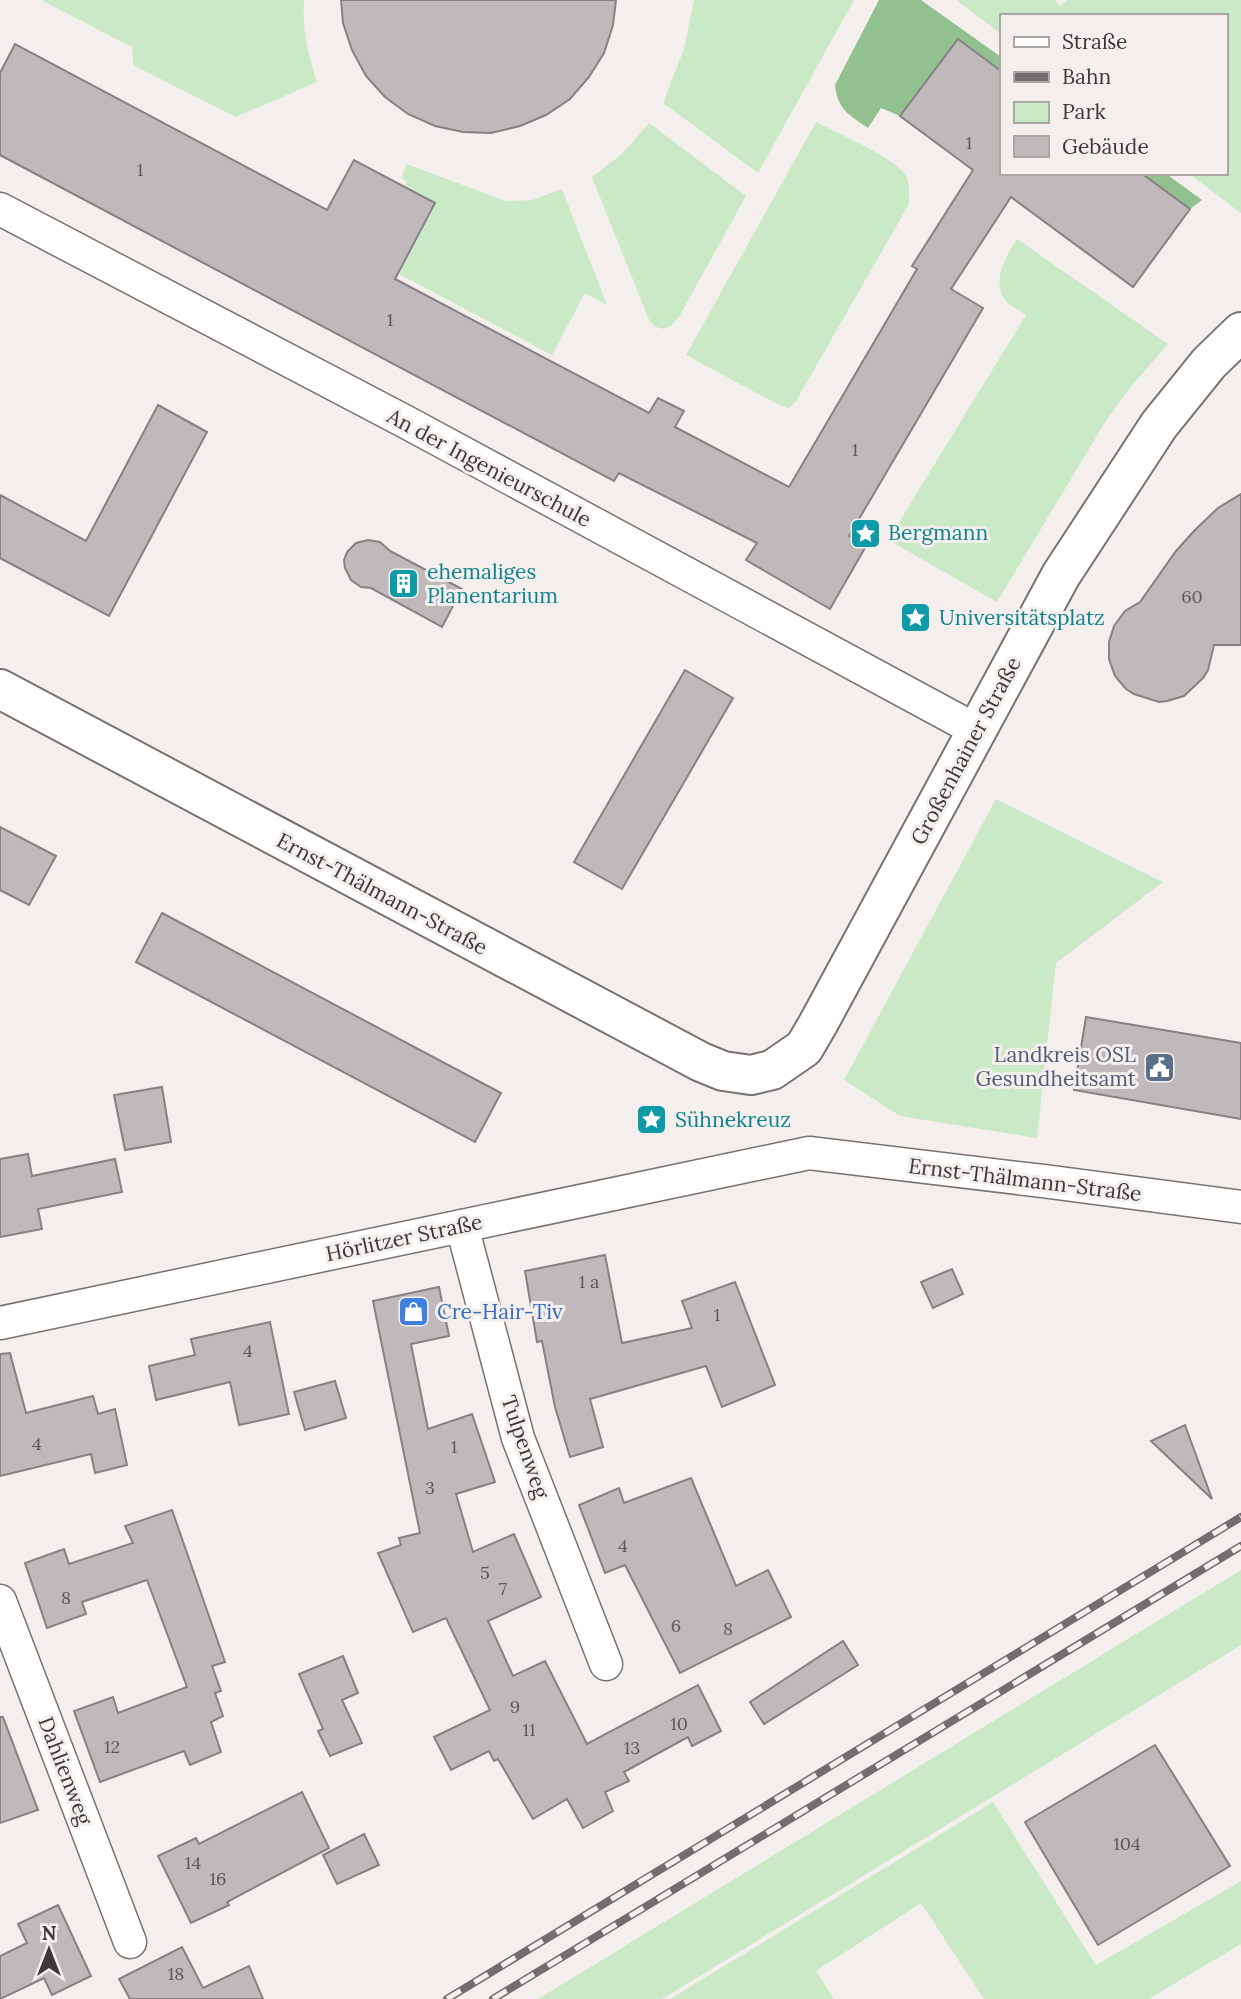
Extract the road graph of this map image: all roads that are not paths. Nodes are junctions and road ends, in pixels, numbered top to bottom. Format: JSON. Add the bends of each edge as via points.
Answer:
{"nodes":[{"id":1,"x":0,"y":209,"type":"edge"},
{"id":2,"x":1241,"y":332,"type":"edge"},
{"id":3,"x":0,"y":689,"type":"edge"},
{"id":4,"x":976,"y":730,"type":"junction"},
{"id":5,"x":772,"y":1070,"type":"joint"},
{"id":6,"x":808,"y":1153,"type":"joint"},
{"id":7,"x":1241,"y":1207,"type":"edge"},
{"id":8,"x":462,"y":1226,"type":"junction"},
{"id":9,"x":0,"y":1322,"type":"edge"},
{"id":10,"x":0,"y":1601,"type":"edge"},
{"id":11,"x":606,"y":1664,"type":"dead end"},
{"id":12,"x":130,"y":1942,"type":"dead end"}],
"edges":[{"from":1,"to":4,"type":"street","name":"An der Ingenieurschule"},
{"from":2,"to":4,"type":"main road","name":"Großenhainer Straße","via":[[1209,363],[1152,436],[1061,575]]},
{"from":3,"to":5,"type":"main road","name":"Ernst-Thälmann-Straße","via":[[701,1062],[751,1075]]},
{"from":4,"to":5,"type":"main road","name":"Großenhainer Straße","via":[[814,1032],[804,1048]]},
{"from":6,"to":7,"type":"street","name":"Ernst-Thälmann-Straße"},
{"from":6,"to":8,"type":"street","name":"Hörlitzer Straße"},
{"from":8,"to":9,"type":"street","name":"Hörlitzer Straße"},
{"from":8,"to":11,"type":"street","name":"Tulpenweg","via":[[518,1438]]},
{"from":10,"to":12,"type":"street","name":"Dahlienweg"}]}
